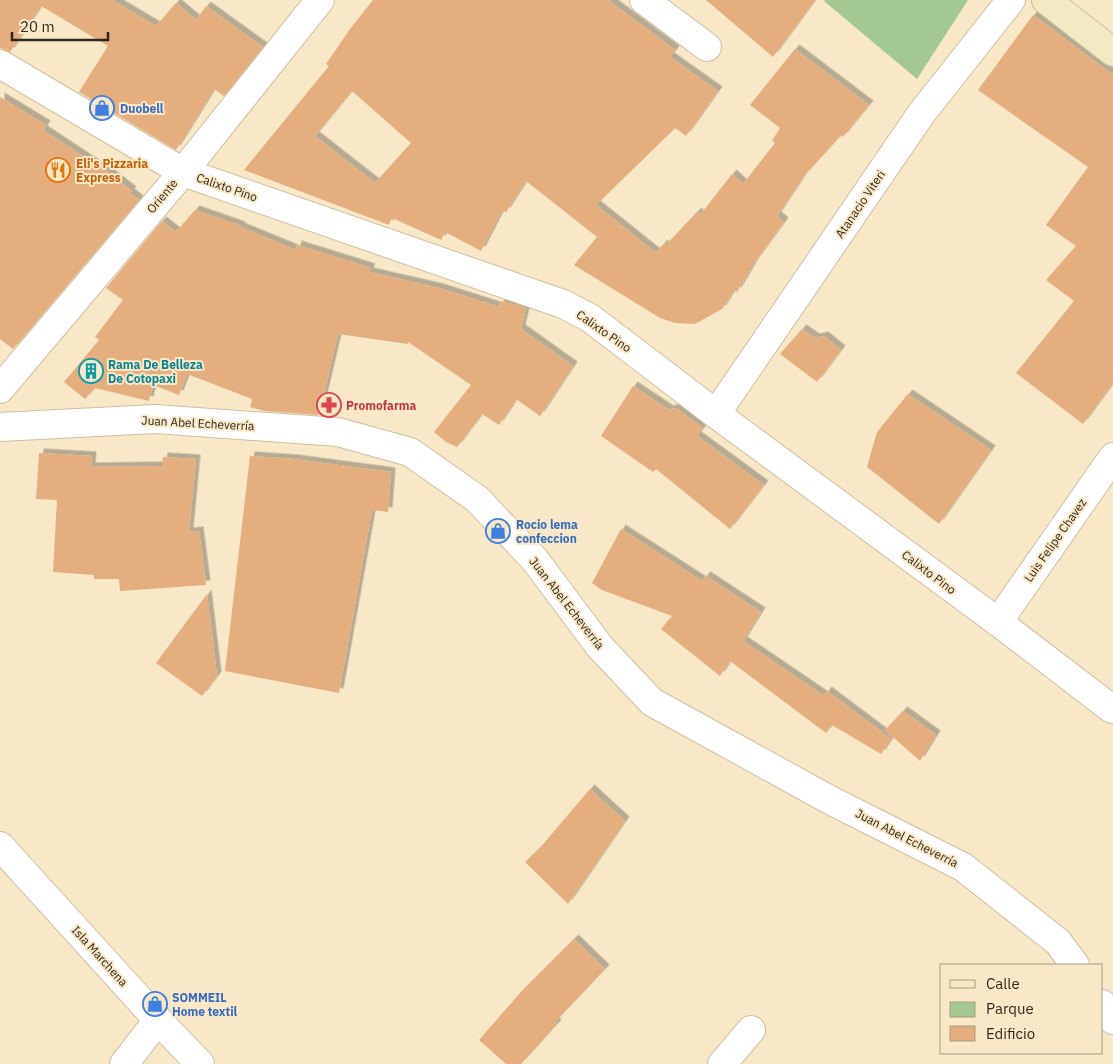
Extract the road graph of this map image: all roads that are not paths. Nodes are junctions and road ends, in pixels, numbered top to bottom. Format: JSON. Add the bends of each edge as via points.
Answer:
{"nodes":[{"id":1,"x":320,"y":0,"type":"edge"},
{"id":2,"x":644,"y":0,"type":"edge"},
{"id":3,"x":1011,"y":0,"type":"edge"},
{"id":4,"x":1046,"y":0,"type":"edge"},
{"id":5,"x":708,"y":47,"type":"dead end"},
{"id":6,"x":1113,"y":52,"type":"edge"},
{"id":7,"x":0,"y":64,"type":"edge"},
{"id":8,"x":183,"y":172,"type":"junction"},
{"id":9,"x":0,"y":389,"type":"edge"},
{"id":10,"x":716,"y":414,"type":"junction"},
{"id":11,"x":0,"y":427,"type":"edge"},
{"id":12,"x":1113,"y":457,"type":"edge"},
{"id":13,"x":998,"y":622,"type":"junction"},
{"id":14,"x":1112,"y":709,"type":"dead end"},
{"id":15,"x":0,"y":846,"type":"edge"},
{"id":16,"x":1074,"y":964,"type":"edge"},
{"id":17,"x":1103,"y":1005,"type":"edge"},
{"id":18,"x":158,"y":1020,"type":"junction"},
{"id":19,"x":1113,"y":1020,"type":"edge"},
{"id":20,"x":751,"y":1030,"type":"dead end"},
{"id":21,"x":124,"y":1064,"type":"edge"},
{"id":22,"x":200,"y":1064,"type":"edge"},
{"id":23,"x":722,"y":1064,"type":"edge"}],
"edges":[{"from":1,"to":8,"type":"street","name":"Oriente"},
{"from":2,"to":5,"type":"street"},
{"from":3,"to":10,"type":"street","name":"Atanacio Viteri","via":[[921,114]]},
{"from":4,"to":6,"type":"street"},
{"from":7,"to":8,"type":"street","name":"Calixto Pino"},
{"from":8,"to":9,"type":"street","name":"Oriente"},
{"from":8,"to":10,"type":"street","name":"Calixto Pino","via":[[563,304],[590,318]]},
{"from":10,"to":13,"type":"street","name":"Calixto Pino"},
{"from":11,"to":16,"type":"street","name":"Juan Abel Echeverría","via":[[154,419],[338,432],[410,452],[477,499],[535,560],[600,647],[652,702],[830,800],[963,867],[1058,942]]},
{"from":12,"to":13,"type":"street","name":"Luis Felipe Chavez"},
{"from":13,"to":14,"type":"street","name":"Calixto Pino"},
{"from":15,"to":18,"type":"street","name":"Isla Marchena"},
{"from":17,"to":19,"type":"street"},
{"from":18,"to":21,"type":"street"},
{"from":18,"to":22,"type":"street","name":"Isla Marchena"},
{"from":20,"to":23,"type":"street"}]}
